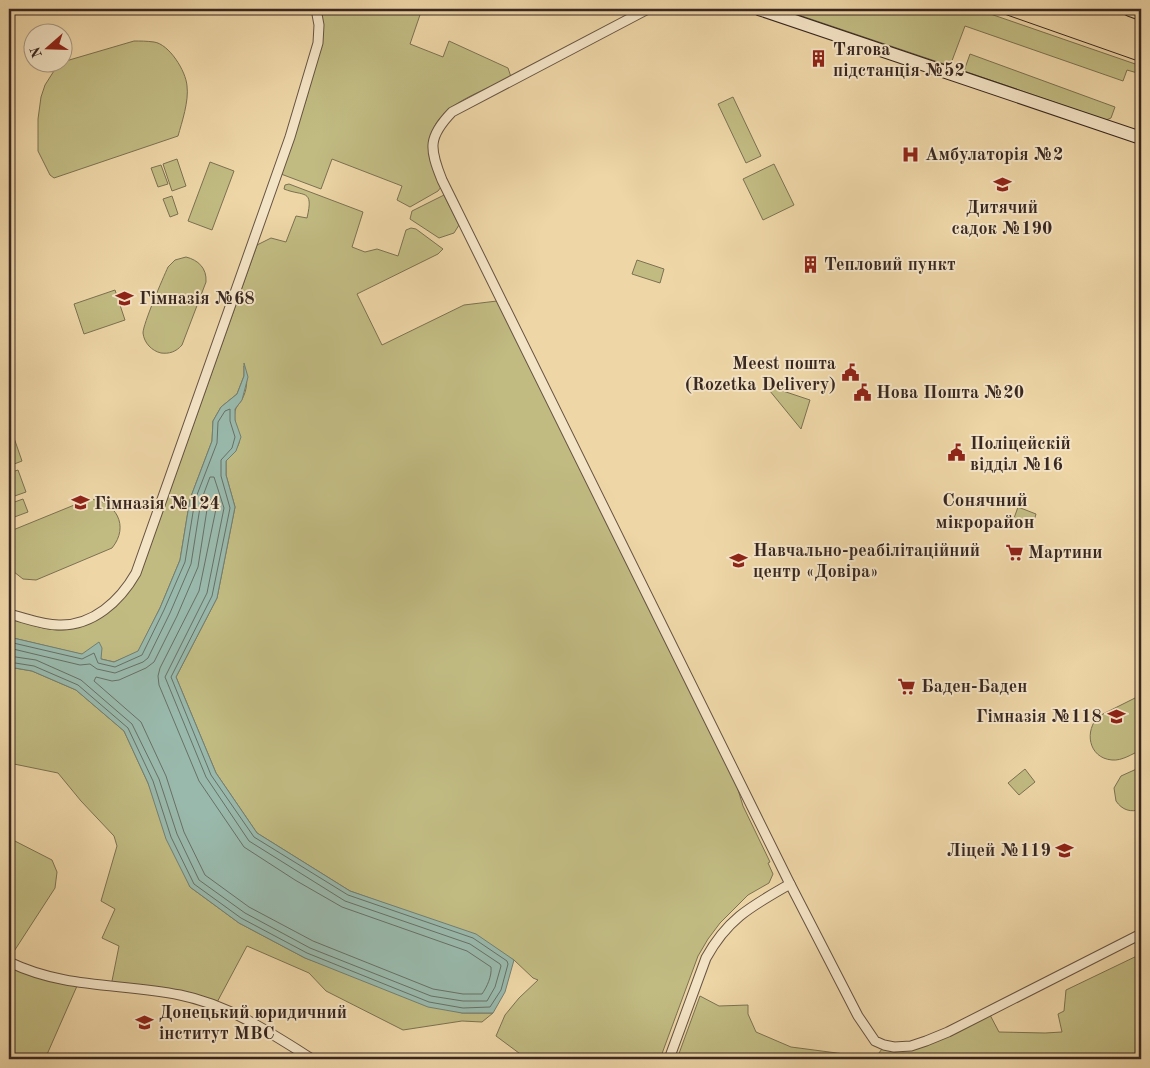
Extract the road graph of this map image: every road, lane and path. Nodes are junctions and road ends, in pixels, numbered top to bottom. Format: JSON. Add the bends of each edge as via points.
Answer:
{"nodes":[{"id":1,"x":316,"y":9,"type":"edge"},
{"id":2,"x":648,"y":9,"type":"edge"},
{"id":3,"x":759,"y":9,"type":"edge"},
{"id":4,"x":1130,"y":9,"type":"edge"},
{"id":5,"x":1141,"y":13,"type":"edge"},
{"id":6,"x":1141,"y":138,"type":"edge"},
{"id":7,"x":9,"y":614,"type":"edge"},
{"id":8,"x":790,"y":884,"type":"junction"},
{"id":9,"x":1141,"y":934,"type":"edge"},
{"id":10,"x":9,"y":962,"type":"edge"},
{"id":11,"x":312,"y":1059,"type":"edge"},
{"id":12,"x":669,"y":1059,"type":"edge"}],
"edges":[{"from":1,"to":7,"type":"street","via":[[318,43],[290,137],[136,573],[108,608],[90,619],[57,626]]},
{"from":2,"to":8,"type":"street","via":[[452,112],[435,134],[434,160]]},
{"from":3,"to":6,"type":"street"},
{"from":4,"to":5,"type":"main road"},
{"from":8,"to":9,"type":"street","via":[[858,1016],[875,1041],[894,1047],[911,1046],[948,1032]]},
{"from":8,"to":12,"type":"street","via":[[744,911],[715,942],[706,958]]},
{"from":10,"to":11,"type":"street","via":[[24,970],[79,984],[196,999],[256,1024]]}]}
